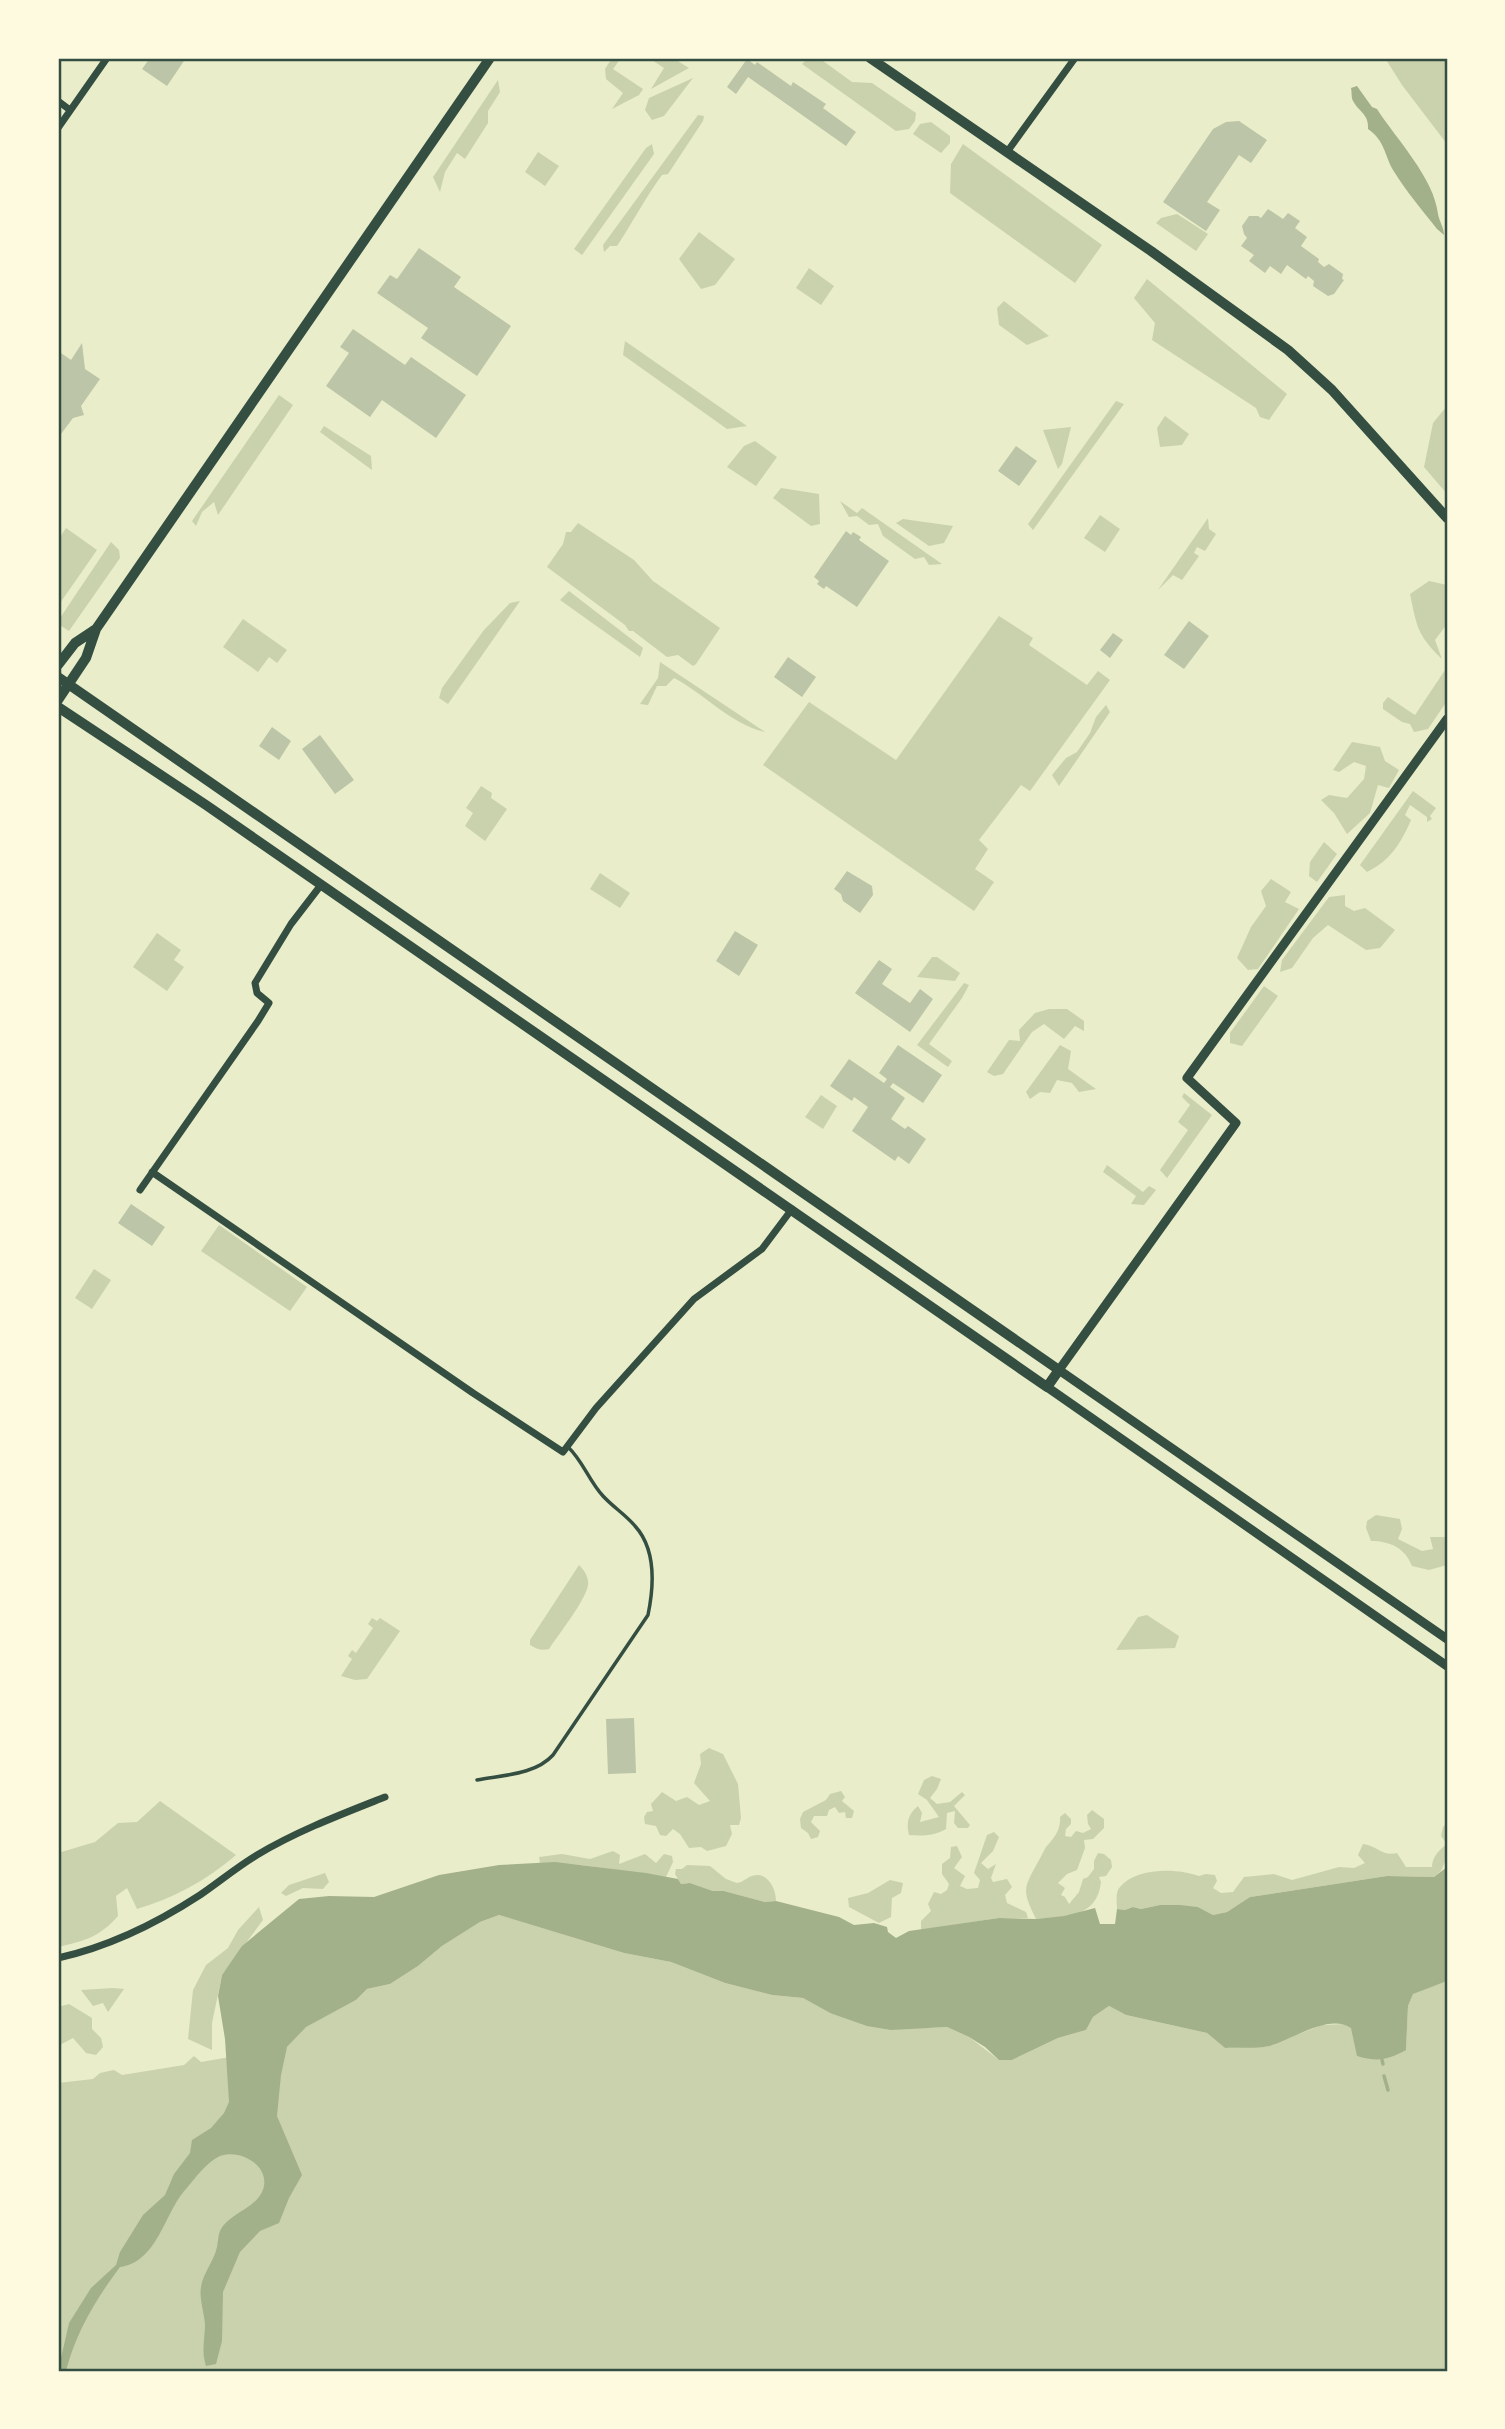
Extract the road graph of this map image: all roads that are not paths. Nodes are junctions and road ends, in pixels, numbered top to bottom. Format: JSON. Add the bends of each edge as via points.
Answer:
{"nodes":[{"id":1,"x":107,"y":58,"type":"edge"},
{"id":2,"x":490,"y":58,"type":"edge"},
{"id":3,"x":870,"y":58,"type":"edge"},
{"id":4,"x":1075,"y":58,"type":"edge"},
{"id":5,"x":58,"y":102,"type":"edge"},
{"id":6,"x":70,"y":110,"type":"junction"},
{"id":7,"x":58,"y":128,"type":"edge"},
{"id":8,"x":1007,"y":152,"type":"junction"},
{"id":9,"x":1447,"y":518,"type":"edge"},
{"id":10,"x":96,"y":629,"type":"junction"},
{"id":11,"x":58,"y":665,"type":"edge"},
{"id":12,"x":58,"y":677,"type":"edge"},
{"id":13,"x":68,"y":685,"type":"junction"},
{"id":14,"x":58,"y":700,"type":"edge"},
{"id":15,"x":58,"y":707,"type":"edge"},
{"id":16,"x":1447,"y":719,"type":"edge"},
{"id":17,"x":321,"y":885,"type":"junction"},
{"id":18,"x":404,"y":917,"type":"junction"},
{"id":19,"x":391,"y":934,"type":"junction"},
{"id":20,"x":681,"y":1110,"type":"junction"},
{"id":21,"x":670,"y":1126,"type":"junction"},
{"id":22,"x":152,"y":1172,"type":"junction"},
{"id":23,"x":140,"y":1190,"type":"dead end"},
{"id":24,"x":792,"y":1209,"type":"junction"},
{"id":25,"x":1059,"y":1370,"type":"junction"},
{"id":26,"x":1047,"y":1387,"type":"junction"},
{"id":27,"x":566,"y":1450,"type":"junction"},
{"id":28,"x":1447,"y":1639,"type":"edge"},
{"id":29,"x":1447,"y":1666,"type":"edge"},
{"id":30,"x":477,"y":1780,"type":"dead end"},
{"id":31,"x":384,"y":1797,"type":"dead end"},
{"id":32,"x":58,"y":1958,"type":"edge"}],
"edges":[{"from":1,"to":6,"type":"street"},
{"from":2,"to":10,"type":"main road"},
{"from":3,"to":8,"type":"main road"},
{"from":4,"to":8,"type":"street"},
{"from":5,"to":6,"type":"street"},
{"from":6,"to":7,"type":"street"},
{"from":8,"to":9,"type":"main road","via":[[1287,350],[1352,410]]},
{"from":10,"to":11,"type":"main road","via":[[75,643]]},
{"from":10,"to":13,"type":"main road","via":[[86,658]]},
{"from":12,"to":13,"type":"main road"},
{"from":13,"to":14,"type":"main road"},
{"from":13,"to":18,"type":"main road"},
{"from":15,"to":17,"type":"main road"},
{"from":16,"to":25,"type":"street","via":[[1187,1078],[1236,1123]]},
{"from":17,"to":19,"type":"main road"},
{"from":17,"to":22,"type":"street","via":[[255,983],[257,993],[269,1003]]},
{"from":18,"to":19,"type":"main road"},
{"from":18,"to":20,"type":"main road"},
{"from":19,"to":21,"type":"main road"},
{"from":20,"to":21,"type":"main road"},
{"from":20,"to":25,"type":"main road"},
{"from":21,"to":24,"type":"main road"},
{"from":22,"to":23,"type":"street"},
{"from":22,"to":27,"type":"street","via":[[473,1393]]},
{"from":24,"to":26,"type":"main road"},
{"from":24,"to":27,"type":"street","via":[[762,1248],[694,1299],[596,1408]]},
{"from":25,"to":26,"type":"main road"},
{"from":25,"to":28,"type":"street"},
{"from":26,"to":29,"type":"street"},
{"from":27,"to":30,"type":"lane","via":[[647,1544],[652,1596],[648,1615],[544,1765]]},
{"from":31,"to":32,"type":"street","via":[[257,1855],[142,1928]]}]}
